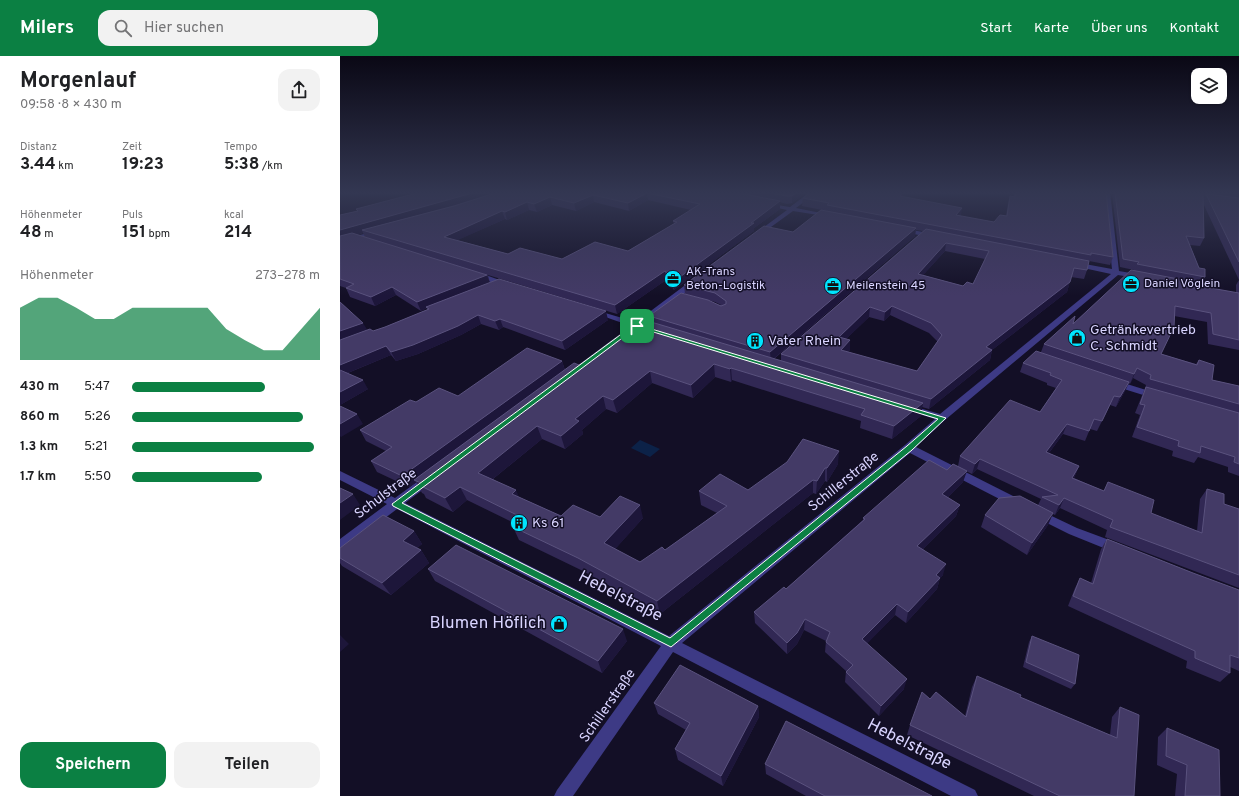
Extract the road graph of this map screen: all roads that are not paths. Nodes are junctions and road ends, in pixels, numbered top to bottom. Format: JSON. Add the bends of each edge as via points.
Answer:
{"nodes":[{"id":1,"x":768,"y":227,"type":"edge"},
{"id":2,"x":1111,"y":227,"type":"edge"},
{"id":3,"x":892,"y":228,"type":"edge"},
{"id":4,"x":385,"y":230,"type":"edge"},
{"id":5,"x":938,"y":237,"type":"edge"},
{"id":6,"x":354,"y":238,"type":"junction"},
{"id":7,"x":749,"y":241,"type":"edge"},
{"id":8,"x":340,"y":242,"type":"edge"},
{"id":9,"x":369,"y":243,"type":"edge"},
{"id":10,"x":1070,"y":263,"type":"edge"},
{"id":11,"x":465,"y":272,"type":"edge"},
{"id":12,"x":1116,"y":272,"type":"junction"},
{"id":13,"x":701,"y":277,"type":"edge"},
{"id":14,"x":1147,"y":278,"type":"edge"},
{"id":15,"x":502,"y":283,"type":"junction"},
{"id":16,"x":517,"y":288,"type":"edge"},
{"id":17,"x":487,"y":289,"type":"edge"},
{"id":18,"x":584,"y":309,"type":"edge"},
{"id":19,"x":637,"y":326,"type":"junction"},
{"id":20,"x":652,"y":330,"type":"edge"},
{"id":21,"x":624,"y":335,"type":"edge"},
{"id":22,"x":1022,"y":352,"type":"junction"},
{"id":23,"x":1035,"y":357,"type":"edge"},
{"id":24,"x":1107,"y":381,"type":"edge"},
{"id":25,"x":1165,"y":399,"type":"edge"},
{"id":26,"x":898,"y":405,"type":"edge"},
{"id":27,"x":942,"y":418,"type":"junction"},
{"id":28,"x":909,"y":448,"type":"junction"},
{"id":29,"x":340,"y":475,"type":"edge"},
{"id":30,"x":434,"y":476,"type":"edge"},
{"id":31,"x":396,"y":504,"type":"junction"},
{"id":32,"x":340,"y":546,"type":"edge"},
{"id":33,"x":1125,"y":552,"type":"edge"},
{"id":34,"x":671,"y":643,"type":"junction"},
{"id":35,"x":564,"y":796,"type":"edge"},
{"id":36,"x":969,"y":796,"type":"edge"}],
"edges":[{"from":1,"to":7,"type":"street"},
{"from":2,"to":12,"type":"street"},
{"from":3,"to":5,"type":"street","via":[[920,236]]},
{"from":4,"to":6,"type":"street"},
{"from":6,"to":8,"type":"street"},
{"from":6,"to":9,"type":"street"},
{"from":10,"to":12,"type":"street"},
{"from":11,"to":15,"type":"street"},
{"from":12,"to":14,"type":"street"},
{"from":12,"to":22,"type":"street","name":"Schillerstraße"},
{"from":13,"to":19,"type":"street"},
{"from":15,"to":16,"type":"street"},
{"from":15,"to":17,"type":"street"},
{"from":18,"to":19,"type":"street"},
{"from":19,"to":20,"type":"street"},
{"from":19,"to":21,"type":"street"},
{"from":22,"to":23,"type":"street"},
{"from":22,"to":27,"type":"street","name":"Schillerstraße"},
{"from":24,"to":25,"type":"street"},
{"from":26,"to":27,"type":"street"},
{"from":27,"to":28,"type":"street","name":"Schillerstraße"},
{"from":28,"to":33,"type":"street","via":[[1073,531]]},
{"from":28,"to":34,"type":"street","name":"Schillerstraße"},
{"from":29,"to":31,"type":"street","name":"Hebelstraße"},
{"from":30,"to":31,"type":"street","name":"Schulstraße"},
{"from":31,"to":32,"type":"street","name":"Schulstraße"},
{"from":31,"to":34,"type":"street","name":"Hebelstraße"},
{"from":34,"to":35,"type":"street","name":"Schillerstraße"},
{"from":34,"to":36,"type":"street","name":"Hebelstraße"}]}
